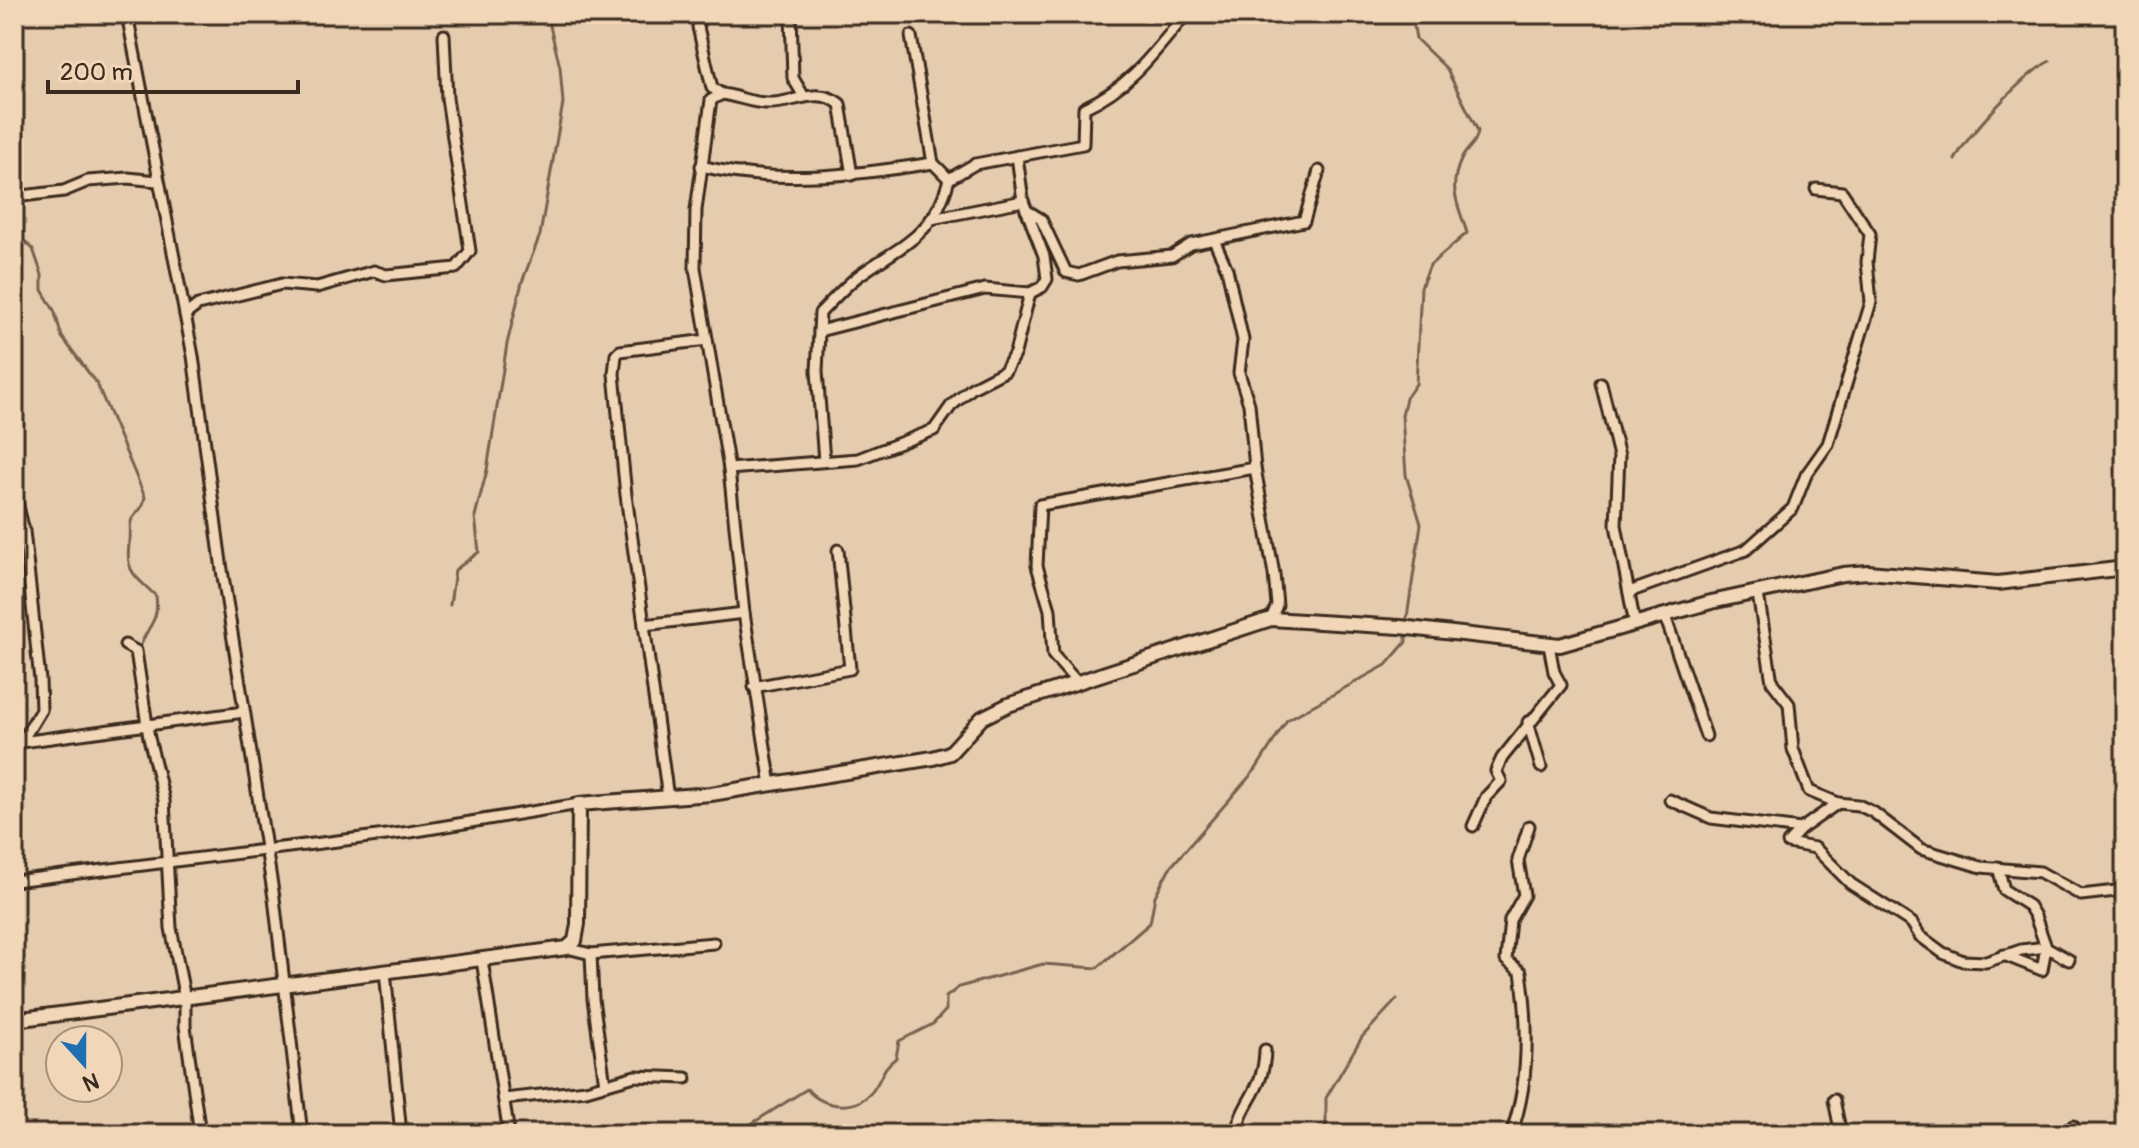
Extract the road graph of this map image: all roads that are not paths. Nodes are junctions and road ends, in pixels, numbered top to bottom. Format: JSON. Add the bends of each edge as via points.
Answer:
{"nodes":[{"id":1,"x":127,"y":14,"type":"edge"},
{"id":2,"x":791,"y":14,"type":"edge"},
{"id":3,"x":1186,"y":14,"type":"edge"},
{"id":4,"x":698,"y":27,"type":"dead end"},
{"id":5,"x":444,"y":35,"type":"dead end"},
{"id":6,"x":911,"y":36,"type":"dead end"},
{"id":7,"x":712,"y":88,"type":"junction"},
{"id":8,"x":722,"y":94,"type":"junction"},
{"id":9,"x":803,"y":95,"type":"junction"},
{"id":10,"x":711,"y":100,"type":"junction"},
{"id":11,"x":1017,"y":156,"type":"junction"},
{"id":12,"x":933,"y":163,"type":"junction"},
{"id":13,"x":701,"y":166,"type":"junction"},
{"id":14,"x":1319,"y":171,"type":"dead end"},
{"id":15,"x":852,"y":175,"type":"junction"},
{"id":16,"x":949,"y":179,"type":"junction"},
{"id":17,"x":157,"y":181,"type":"junction"},
{"id":18,"x":1816,"y":189,"type":"dead end"},
{"id":19,"x":14,"y":197,"type":"edge"},
{"id":20,"x":1025,"y":206,"type":"junction"},
{"id":21,"x":931,"y":219,"type":"junction"},
{"id":22,"x":1214,"y":240,"type":"junction"},
{"id":23,"x":1030,"y":293,"type":"junction"},
{"id":24,"x":185,"y":315,"type":"junction"},
{"id":25,"x":819,"y":331,"type":"junction"},
{"id":26,"x":707,"y":340,"type":"junction"},
{"id":27,"x":1601,"y":383,"type":"dead end"},
{"id":28,"x":824,"y":461,"type":"junction"},
{"id":29,"x":1255,"y":468,"type":"junction"},
{"id":30,"x":729,"y":469,"type":"junction"},
{"id":31,"x":14,"y":490,"type":"edge"},
{"id":32,"x":838,"y":550,"type":"dead end"},
{"id":33,"x":2125,"y":568,"type":"edge"},
{"id":34,"x":1629,"y":592,"type":"junction"},
{"id":35,"x":1758,"y":594,"type":"junction"},
{"id":36,"x":744,"y":613,"type":"junction"},
{"id":37,"x":1665,"y":616,"type":"junction"},
{"id":38,"x":1271,"y":619,"type":"junction"},
{"id":39,"x":644,"y":625,"type":"junction"},
{"id":40,"x":1635,"y":625,"type":"junction"},
{"id":41,"x":125,"y":645,"type":"dead end"},
{"id":42,"x":1549,"y":645,"type":"junction"},
{"id":43,"x":1078,"y":683,"type":"junction"},
{"id":44,"x":754,"y":687,"type":"junction"},
{"id":45,"x":244,"y":712,"type":"junction"},
{"id":46,"x":1528,"y":722,"type":"junction"},
{"id":47,"x":149,"y":724,"type":"junction"},
{"id":48,"x":1706,"y":736,"type":"dead end"},
{"id":49,"x":18,"y":742,"type":"edge"},
{"id":50,"x":1541,"y":767,"type":"dead end"},
{"id":51,"x":771,"y":785,"type":"junction"},
{"id":52,"x":668,"y":798,"type":"junction"},
{"id":53,"x":1670,"y":800,"type":"dead end"},
{"id":54,"x":1838,"y":803,"type":"junction"},
{"id":55,"x":579,"y":804,"type":"junction"},
{"id":56,"x":1473,"y":826,"type":"dead end"},
{"id":57,"x":1529,"y":826,"type":"dead end"},
{"id":58,"x":1801,"y":829,"type":"junction"},
{"id":59,"x":266,"y":847,"type":"junction"},
{"id":60,"x":168,"y":862,"type":"junction"},
{"id":61,"x":1998,"y":867,"type":"junction"},
{"id":62,"x":14,"y":881,"type":"edge"},
{"id":63,"x":2125,"y":890,"type":"edge"},
{"id":64,"x":714,"y":943,"type":"dead end"},
{"id":65,"x":2046,"y":947,"type":"junction"},
{"id":66,"x":567,"y":948,"type":"junction"},
{"id":67,"x":591,"y":954,"type":"junction"},
{"id":68,"x":2004,"y":955,"type":"junction"},
{"id":69,"x":482,"y":960,"type":"junction"},
{"id":70,"x":2069,"y":960,"type":"dead end"},
{"id":71,"x":385,"y":971,"type":"junction"},
{"id":72,"x":285,"y":987,"type":"junction"},
{"id":73,"x":185,"y":999,"type":"junction"},
{"id":74,"x":14,"y":1020,"type":"edge"},
{"id":75,"x":1265,"y":1050,"type":"dead end"},
{"id":76,"x":686,"y":1078,"type":"dead end"},
{"id":77,"x":605,"y":1084,"type":"junction"},
{"id":78,"x":504,"y":1099,"type":"junction"},
{"id":79,"x":1834,"y":1100,"type":"dead end"},
{"id":80,"x":200,"y":1134,"type":"edge"},
{"id":81,"x":302,"y":1134,"type":"edge"},
{"id":82,"x":401,"y":1134,"type":"edge"},
{"id":83,"x":509,"y":1134,"type":"edge"},
{"id":84,"x":1236,"y":1134,"type":"edge"},
{"id":85,"x":1511,"y":1134,"type":"edge"},
{"id":86,"x":1841,"y":1134,"type":"edge"}],
"edges":[{"from":1,"to":17,"type":"street"},
{"from":2,"to":9,"type":"street","via":[[793,78]]},
{"from":3,"to":11,"type":"street","via":[[1113,94],[1084,108],[1083,144]]},
{"from":4,"to":7,"type":"street"},
{"from":5,"to":24,"type":"street","via":[[447,98],[470,251],[456,268],[386,275],[374,271],[317,287],[282,284],[198,305]]},
{"from":6,"to":12,"type":"street"},
{"from":7,"to":8,"type":"street"},
{"from":7,"to":10,"type":"street"},
{"from":8,"to":9,"type":"street","via":[[764,104]]},
{"from":8,"to":10,"type":"street"},
{"from":9,"to":15,"type":"street","via":[[830,97],[840,104]]},
{"from":10,"to":13,"type":"street"},
{"from":11,"to":16,"type":"street","via":[[975,164]]},
{"from":11,"to":20,"type":"street"},
{"from":12,"to":15,"type":"street"},
{"from":12,"to":16,"type":"street"},
{"from":13,"to":15,"type":"street","via":[[763,178]]},
{"from":13,"to":26,"type":"street","via":[[695,268]]},
{"from":14,"to":22,"type":"street","via":[[1304,221]]},
{"from":16,"to":21,"type":"street"},
{"from":17,"to":19,"type":"street","via":[[88,181],[64,191]]},
{"from":17,"to":24,"type":"street"},
{"from":18,"to":34,"type":"street","via":[[1842,192],[1870,234],[1871,302],[1828,444],[1806,475],[1793,508],[1746,550]]},
{"from":20,"to":21,"type":"street"},
{"from":20,"to":22,"type":"street","via":[[1041,219],[1071,275],[1117,261],[1172,256],[1191,244]]},
{"from":20,"to":23,"type":"street","via":[[1047,279]]},
{"from":21,"to":25,"type":"street","via":[[916,239],[856,278],[820,313]]},
{"from":22,"to":29,"type":"street","via":[[1227,269],[1243,340],[1239,373],[1254,436]]},
{"from":23,"to":25,"type":"street","via":[[985,289]]},
{"from":23,"to":28,"type":"street","via":[[1015,353],[1005,371],[972,388],[934,430],[858,459]]},
{"from":24,"to":45,"type":"street"},
{"from":25,"to":28,"type":"street"},
{"from":26,"to":30,"type":"street"},
{"from":26,"to":39,"type":"street","via":[[616,355],[626,495]]},
{"from":27,"to":34,"type":"street","via":[[1619,456],[1616,525]]},
{"from":28,"to":30,"type":"street"},
{"from":29,"to":38,"type":"street","via":[[1274,574],[1277,605]]},
{"from":29,"to":43,"type":"street","via":[[1040,505],[1037,566],[1050,610],[1053,655]]},
{"from":30,"to":36,"type":"street"},
{"from":31,"to":49,"type":"street","via":[[24,531],[41,710]]},
{"from":32,"to":44,"type":"street","via":[[850,669]]},
{"from":33,"to":35,"type":"street","via":[[1998,583],[1868,572]]},
{"from":34,"to":40,"type":"street"},
{"from":35,"to":37,"type":"street"},
{"from":35,"to":54,"type":"street","via":[[1772,682],[1789,704],[1793,749],[1809,791]]},
{"from":36,"to":39,"type":"street"},
{"from":36,"to":44,"type":"street"},
{"from":37,"to":40,"type":"street"},
{"from":37,"to":48,"type":"street"},
{"from":38,"to":42,"type":"street"},
{"from":38,"to":43,"type":"street"},
{"from":39,"to":52,"type":"street"},
{"from":40,"to":42,"type":"street"},
{"from":41,"to":47,"type":"street","via":[[136,651]]},
{"from":42,"to":46,"type":"street","via":[[1561,685]]},
{"from":43,"to":51,"type":"street","via":[[982,718],[950,753]]},
{"from":44,"to":51,"type":"street"},
{"from":45,"to":47,"type":"street"},
{"from":45,"to":59,"type":"street"},
{"from":46,"to":50,"type":"street"},
{"from":46,"to":56,"type":"street","via":[[1502,758],[1496,771],[1501,781],[1486,797]]},
{"from":47,"to":49,"type":"street"},
{"from":47,"to":60,"type":"street","via":[[164,800]]},
{"from":51,"to":52,"type":"street"},
{"from":52,"to":55,"type":"street"},
{"from":53,"to":58,"type":"street","via":[[1711,818]]},
{"from":54,"to":58,"type":"street"},
{"from":54,"to":61,"type":"street","via":[[1873,812],[1921,849]]},
{"from":55,"to":59,"type":"street","via":[[410,832]]},
{"from":55,"to":66,"type":"street","via":[[578,924],[575,941]]},
{"from":57,"to":85,"type":"street","via":[[1518,860],[1524,895],[1510,920],[1506,960],[1521,972],[1527,1042],[1523,1091]]},
{"from":58,"to":68,"type":"street","via":[[1788,843],[1815,848],[1851,884],[1912,923],[1943,953],[1986,962]]},
{"from":59,"to":60,"type":"street"},
{"from":59,"to":72,"type":"street"},
{"from":60,"to":62,"type":"street"},
{"from":60,"to":73,"type":"street","via":[[171,928]]},
{"from":61,"to":63,"type":"street","via":[[2040,872],[2081,895]]},
{"from":61,"to":65,"type":"street","via":[[2004,890],[2029,906]]},
{"from":64,"to":67,"type":"street"},
{"from":65,"to":68,"type":"street"},
{"from":65,"to":68,"type":"street","via":[[2042,970]]},
{"from":65,"to":70,"type":"street"},
{"from":66,"to":67,"type":"street"},
{"from":66,"to":69,"type":"street"},
{"from":67,"to":77,"type":"street"},
{"from":69,"to":71,"type":"street"},
{"from":69,"to":78,"type":"street"},
{"from":71,"to":72,"type":"street"},
{"from":71,"to":82,"type":"street"},
{"from":72,"to":73,"type":"street"},
{"from":72,"to":81,"type":"street"},
{"from":73,"to":74,"type":"street"},
{"from":73,"to":80,"type":"street"},
{"from":75,"to":84,"type":"street","via":[[1260,1083]]},
{"from":76,"to":77,"type":"street","via":[[635,1076]]},
{"from":77,"to":78,"type":"street"},
{"from":78,"to":83,"type":"street"},
{"from":79,"to":86,"type":"street"}]}
